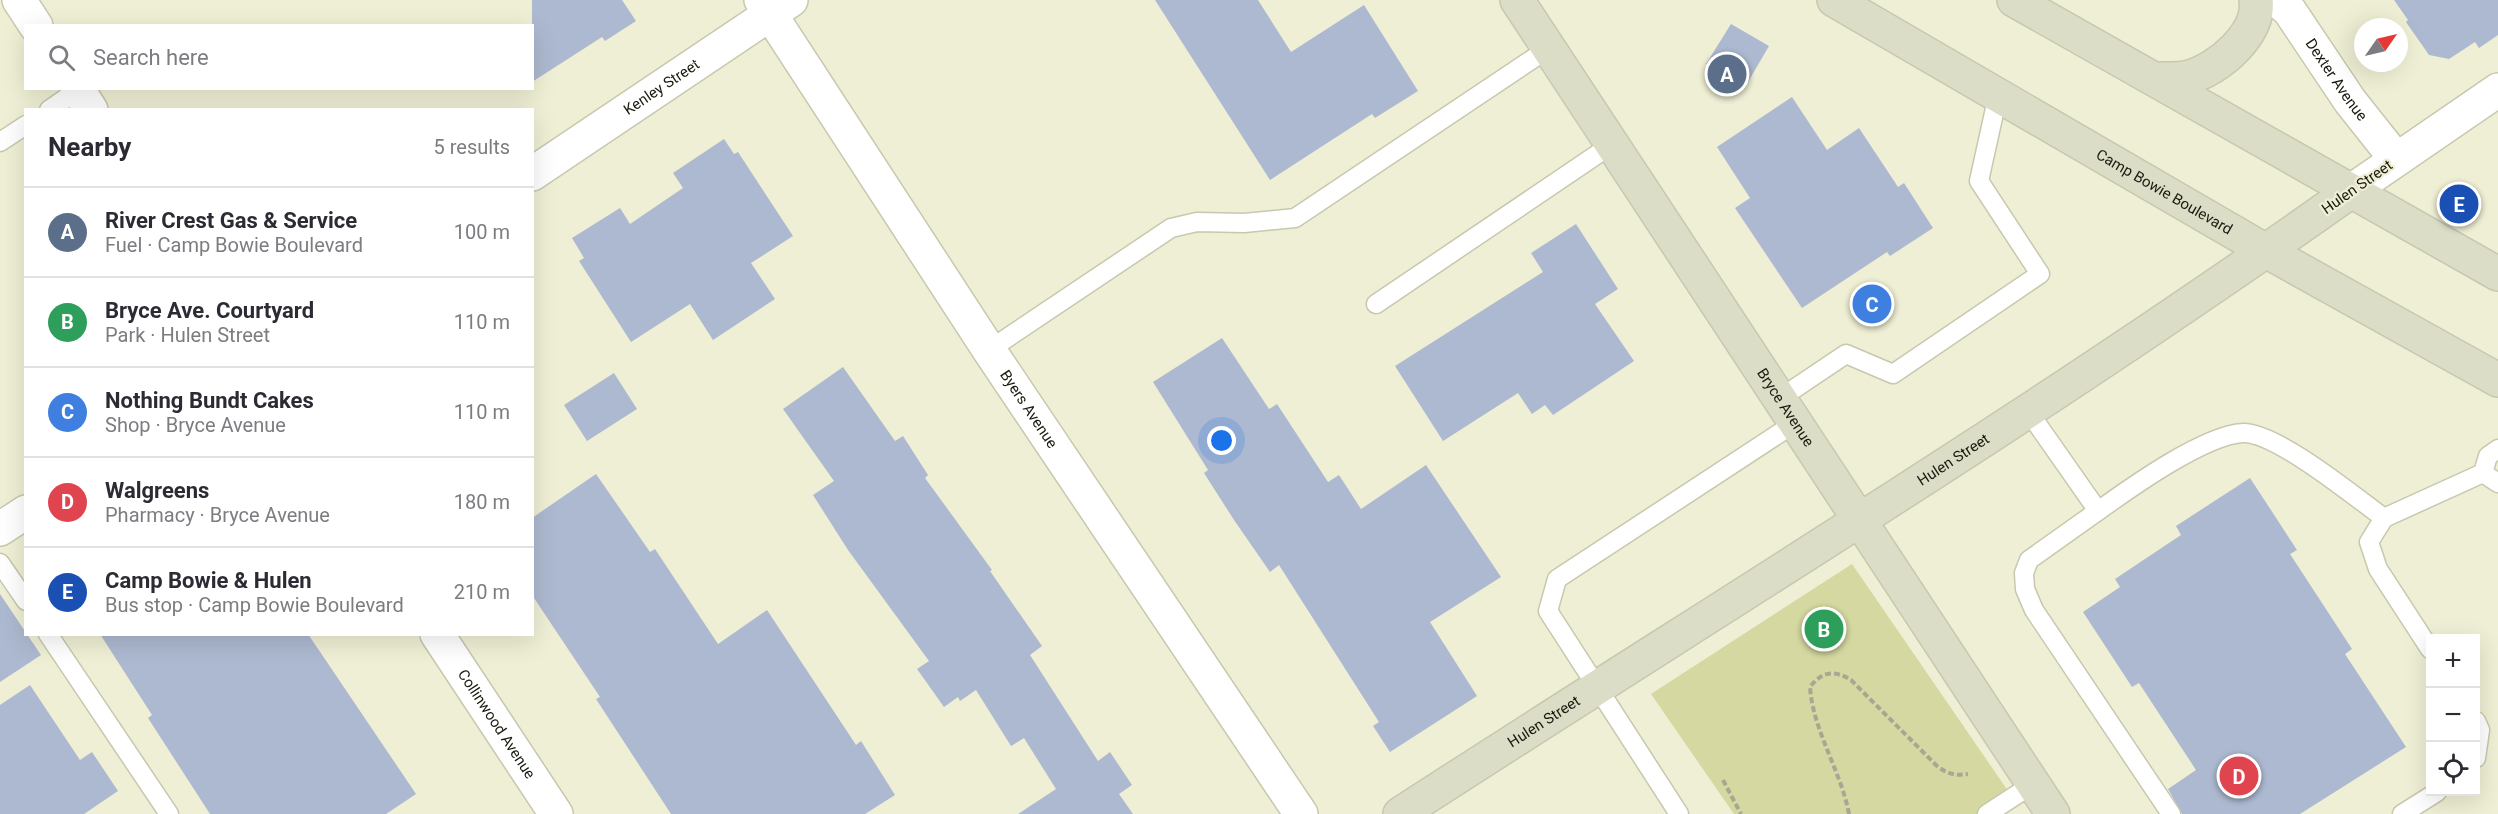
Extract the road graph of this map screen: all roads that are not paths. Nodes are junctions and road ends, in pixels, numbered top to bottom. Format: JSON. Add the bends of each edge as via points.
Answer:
{"nodes":[{"id":1,"x":19,"y":0,"type":"edge"},
{"id":2,"x":1517,"y":0,"type":"edge"},
{"id":3,"x":1834,"y":0,"type":"edge"},
{"id":4,"x":2014,"y":0,"type":"edge"},
{"id":5,"x":2256,"y":0,"type":"edge"},
{"id":6,"x":2277,"y":0,"type":"edge"},
{"id":7,"x":774,"y":4,"type":"edge"},
{"id":8,"x":35,"y":24,"type":"edge"},
{"id":9,"x":1549,"y":48,"type":"junction"},
{"id":10,"x":2155,"y":79,"type":"junction"},
{"id":11,"x":2498,"y":90,"type":"edge"},
{"id":12,"x":1998,"y":95,"type":"junction"},
{"id":13,"x":82,"y":96,"type":"edge"},
{"id":14,"x":55,"y":108,"type":"edge"},
{"id":15,"x":24,"y":126,"type":"edge"},
{"id":16,"x":0,"y":142,"type":"edge"},
{"id":17,"x":1611,"y":145,"type":"junction"},
{"id":18,"x":2396,"y":159,"type":"junction"},
{"id":19,"x":534,"y":173,"type":"edge"},
{"id":20,"x":2351,"y":191,"type":"junction"},
{"id":21,"x":2266,"y":251,"type":"junction"},
{"id":22,"x":2498,"y":274,"type":"edge"},
{"id":23,"x":1376,"y":304,"type":"dead end"},
{"id":24,"x":989,"y":350,"type":"junction"},
{"id":25,"x":2498,"y":380,"type":"edge"},
{"id":26,"x":1787,"y":411,"type":"junction"},
{"id":27,"x":2028,"y":411,"type":"junction"},
{"id":28,"x":2498,"y":449,"type":"edge"},
{"id":29,"x":2490,"y":478,"type":"edge"},
{"id":30,"x":2098,"y":511,"type":"junction"},
{"id":31,"x":24,"y":513,"type":"edge"},
{"id":32,"x":2384,"y":518,"type":"junction"},
{"id":33,"x":1860,"y":521,"type":"junction"},
{"id":34,"x":0,"y":529,"type":"edge"},
{"id":35,"x":0,"y":563,"type":"edge"},
{"id":36,"x":24,"y":598,"type":"edge"},
{"id":37,"x":49,"y":636,"type":"edge"},
{"id":38,"x":438,"y":636,"type":"edge"},
{"id":39,"x":2426,"y":643,"type":"edge"},
{"id":40,"x":1597,"y":686,"type":"junction"},
{"id":41,"x":2033,"y":784,"type":"junction"},
{"id":42,"x":2430,"y":796,"type":"edge"},
{"id":43,"x":170,"y":814,"type":"edge"},
{"id":44,"x":556,"y":814,"type":"edge"},
{"id":45,"x":1301,"y":814,"type":"edge"},
{"id":46,"x":1400,"y":814,"type":"edge"},
{"id":47,"x":1679,"y":814,"type":"edge"},
{"id":48,"x":1986,"y":814,"type":"edge"},
{"id":49,"x":2053,"y":814,"type":"edge"},
{"id":50,"x":2171,"y":814,"type":"edge"},
{"id":51,"x":2402,"y":814,"type":"edge"}],
"edges":[{"from":1,"to":8,"type":"street"},
{"from":2,"to":9,"type":"main road","name":"Bryce Avenue"},
{"from":3,"to":12,"type":"main road","name":"Camp Bowie Boulevard"},
{"from":4,"to":10,"type":"main road"},
{"from":5,"to":10,"type":"main road","via":[[2258,9],[2243,40],[2219,63],[2189,77]]},
{"from":6,"to":18,"type":"street","name":"Dexter Avenue","via":[[2289,10],[2350,101]]},
{"from":7,"to":19,"type":"street","name":"Kenley Street"},
{"from":7,"to":24,"type":"street","name":"Byers Avenue"},
{"from":9,"to":17,"type":"main road","name":"Bryce Avenue"},
{"from":9,"to":24,"type":"lane","via":[[1295,218],[1244,224],[1197,222],[1171,228]]},
{"from":10,"to":20,"type":"main road"},
{"from":11,"to":18,"type":"street","name":"Hulen Street"},
{"from":12,"to":21,"type":"main road","name":"Camp Bowie Boulevard"},
{"from":12,"to":26,"type":"lane","via":[[1979,181],[2040,274],[1893,374],[1846,354]]},
{"from":13,"to":14,"type":"lane"},
{"from":15,"to":16,"type":"lane"},
{"from":17,"to":23,"type":"lane"},
{"from":17,"to":26,"type":"main road","name":"Bryce Avenue"},
{"from":18,"to":20,"type":"street","name":"Hulen Street"},
{"from":20,"to":21,"type":"main road","name":"Hulen Street"},
{"from":20,"to":22,"type":"main road"},
{"from":21,"to":25,"type":"main road","name":"Camp Bowie Boulevard"},
{"from":21,"to":27,"type":"main road","name":"Hulen Street"},
{"from":24,"to":45,"type":"street","name":"Byers Avenue"},
{"from":26,"to":33,"type":"main road","name":"Bryce Avenue"},
{"from":26,"to":40,"type":"lane","via":[[1557,579],[1548,611]]},
{"from":27,"to":30,"type":"lane"},
{"from":27,"to":33,"type":"main road","name":"Hulen Street"},
{"from":28,"to":29,"type":"lane","via":[[2488,456]]},
{"from":29,"to":32,"type":"lane"},
{"from":30,"to":32,"type":"lane","via":[[2137,483],[2208,443],[2244,433],[2281,444]]},
{"from":30,"to":50,"type":"lane","via":[[2029,560],[2024,573],[2025,589],[2034,610]]},
{"from":31,"to":34,"type":"street"},
{"from":32,"to":39,"type":"lane","via":[[2369,542],[2378,569]]},
{"from":33,"to":40,"type":"main road","name":"Hulen Street"},
{"from":33,"to":41,"type":"main road","name":"Bryce Avenue"},
{"from":35,"to":36,"type":"lane"},
{"from":37,"to":43,"type":"lane"},
{"from":38,"to":44,"type":"street","name":"Collinwood Avenue"},
{"from":40,"to":46,"type":"main road","name":"Hulen Street"},
{"from":40,"to":47,"type":"lane"},
{"from":41,"to":48,"type":"lane"},
{"from":41,"to":49,"type":"main road","name":"Bryce Avenue"},
{"from":42,"to":51,"type":"lane"}]}
